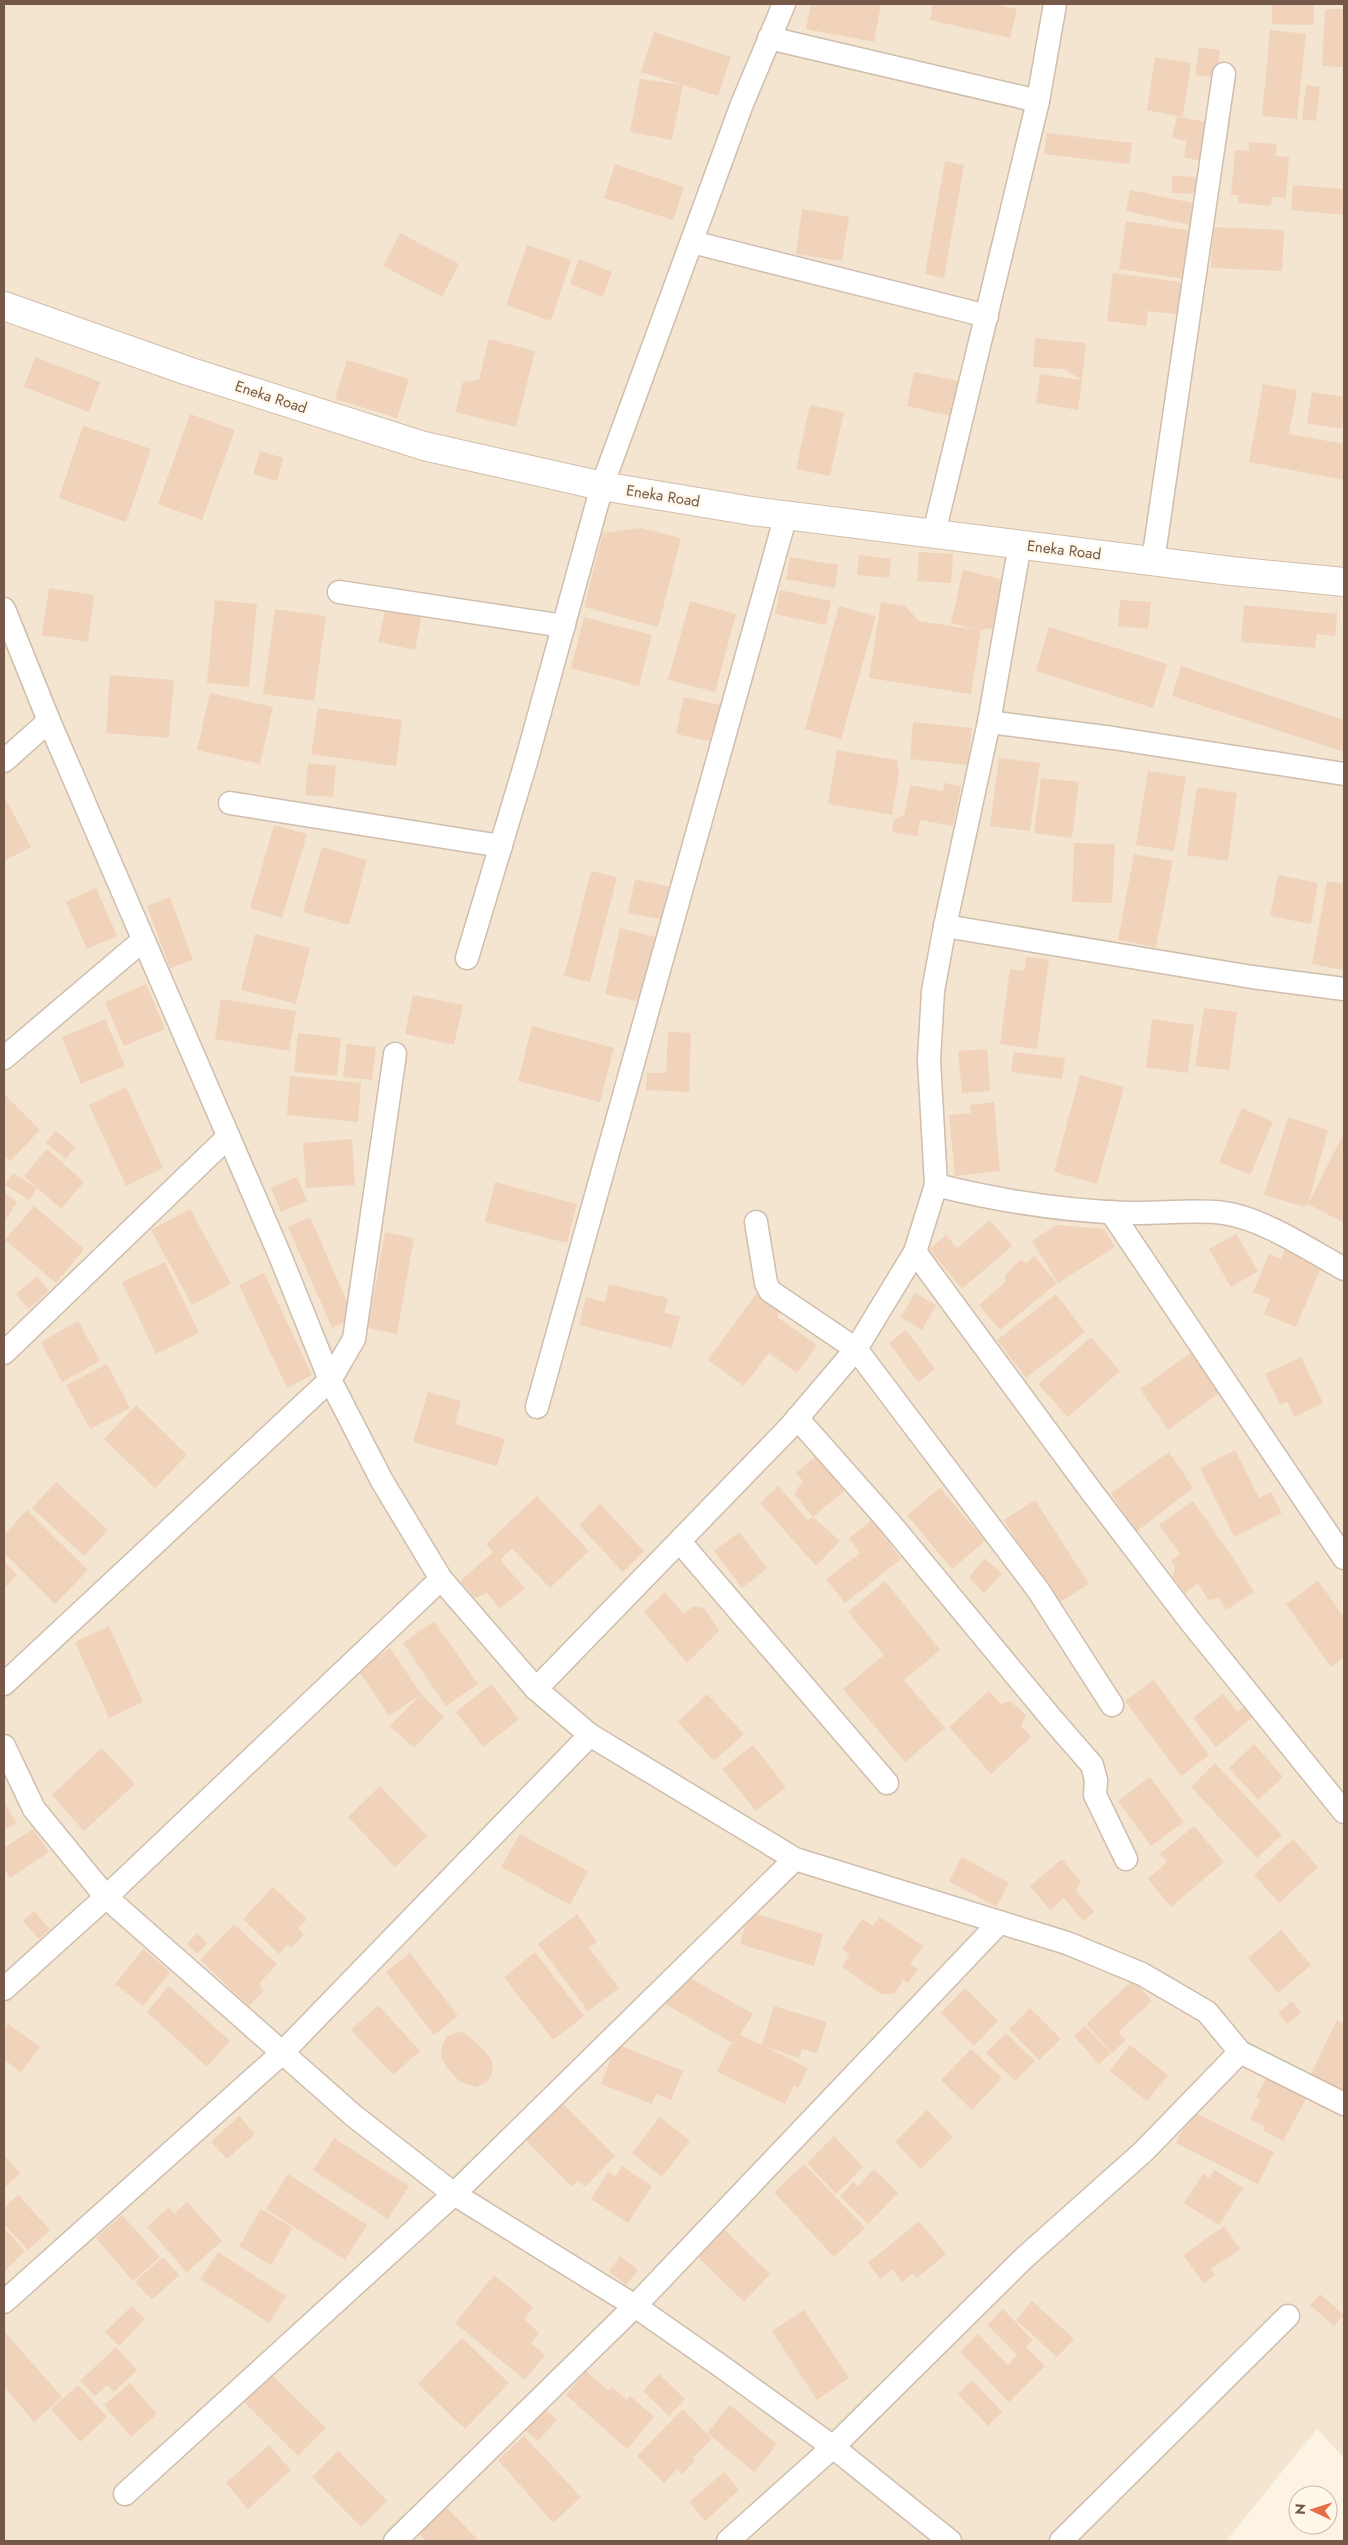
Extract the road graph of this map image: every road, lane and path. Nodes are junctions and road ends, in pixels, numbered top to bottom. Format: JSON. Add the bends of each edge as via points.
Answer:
{"nodes":[{"id":1,"x":784,"y":4,"type":"edge"},
{"id":2,"x":1055,"y":4,"type":"edge"},
{"id":3,"x":770,"y":38,"type":"junction"},
{"id":4,"x":1224,"y":74,"type":"dead end"},
{"id":5,"x":1038,"y":100,"type":"junction"},
{"id":6,"x":692,"y":242,"type":"junction"},
{"id":7,"x":4,"y":306,"type":"edge"},
{"id":8,"x":987,"y":316,"type":"junction"},
{"id":9,"x":602,"y":486,"type":"junction"},
{"id":10,"x":786,"y":515,"type":"junction"},
{"id":11,"x":934,"y":533,"type":"junction"},
{"id":12,"x":1020,"y":544,"type":"junction"},
{"id":13,"x":1154,"y":561,"type":"junction"},
{"id":14,"x":1344,"y":582,"type":"edge"},
{"id":15,"x":339,"y":592,"type":"dead end"},
{"id":16,"x":4,"y":609,"type":"edge"},
{"id":17,"x":564,"y":626,"type":"junction"},
{"id":18,"x":49,"y":721,"type":"junction"},
{"id":19,"x":989,"y":722,"type":"junction"},
{"id":20,"x":4,"y":761,"type":"edge"},
{"id":21,"x":1344,"y":774,"type":"edge"},
{"id":22,"x":230,"y":803,"type":"dead end"},
{"id":23,"x":501,"y":846,"type":"junction"},
{"id":24,"x":945,"y":926,"type":"junction"},
{"id":25,"x":142,"y":941,"type":"junction"},
{"id":26,"x":467,"y":958,"type":"dead end"},
{"id":27,"x":1344,"y":989,"type":"edge"},
{"id":28,"x":395,"y":1054,"type":"dead end"},
{"id":29,"x":4,"y":1058,"type":"edge"},
{"id":30,"x":228,"y":1137,"type":"junction"},
{"id":31,"x":936,"y":1185,"type":"junction"},
{"id":32,"x":1111,"y":1212,"type":"junction"},
{"id":33,"x":756,"y":1222,"type":"dead end"},
{"id":34,"x":915,"y":1252,"type":"junction"},
{"id":35,"x":1344,"y":1269,"type":"edge"},
{"id":36,"x":856,"y":1349,"type":"junction"},
{"id":37,"x":4,"y":1353,"type":"edge"},
{"id":38,"x":330,"y":1380,"type":"junction"},
{"id":39,"x":537,"y":1407,"type":"dead end"},
{"id":40,"x":797,"y":1418,"type":"junction"},
{"id":41,"x":680,"y":1542,"type":"junction"},
{"id":42,"x":1344,"y":1558,"type":"edge"},
{"id":43,"x":441,"y":1579,"type":"junction"},
{"id":44,"x":4,"y":1684,"type":"edge"},
{"id":45,"x":536,"y":1689,"type":"junction"},
{"id":46,"x":1112,"y":1705,"type":"dead end"},
{"id":47,"x":590,"y":1734,"type":"junction"},
{"id":48,"x":4,"y":1746,"type":"edge"},
{"id":49,"x":887,"y":1783,"type":"dead end"},
{"id":50,"x":1344,"y":1812,"type":"edge"},
{"id":51,"x":795,"y":1859,"type":"junction"},
{"id":52,"x":1126,"y":1859,"type":"dead end"},
{"id":53,"x":106,"y":1897,"type":"junction"},
{"id":54,"x":999,"y":1923,"type":"junction"},
{"id":55,"x":4,"y":1989,"type":"edge"},
{"id":56,"x":1240,"y":2052,"type":"junction"},
{"id":57,"x":281,"y":2054,"type":"junction"},
{"id":58,"x":1344,"y":2104,"type":"edge"},
{"id":59,"x":454,"y":2194,"type":"junction"},
{"id":60,"x":4,"y":2302,"type":"edge"},
{"id":61,"x":636,"y":2306,"type":"junction"},
{"id":62,"x":1288,"y":2316,"type":"dead end"},
{"id":63,"x":833,"y":2447,"type":"junction"},
{"id":64,"x":125,"y":2494,"type":"dead end"},
{"id":65,"x":395,"y":2541,"type":"edge"},
{"id":66,"x":728,"y":2541,"type":"edge"},
{"id":67,"x":950,"y":2541,"type":"edge"},
{"id":68,"x":1061,"y":2541,"type":"edge"}],
"edges":[{"from":1,"to":3,"type":"street"},
{"from":2,"to":5,"type":"street"},
{"from":3,"to":5,"type":"street"},
{"from":3,"to":6,"type":"street","via":[[742,104]]},
{"from":4,"to":13,"type":"street"},
{"from":5,"to":8,"type":"street"},
{"from":6,"to":8,"type":"street"},
{"from":6,"to":9,"type":"street"},
{"from":7,"to":9,"type":"main road","name":"Eneka Road","via":[[188,371],[424,446]]},
{"from":8,"to":11,"type":"street"},
{"from":9,"to":10,"type":"main road","name":"Eneka Road"},
{"from":9,"to":17,"type":"street"},
{"from":10,"to":11,"type":"main road","name":"Eneka Road"},
{"from":10,"to":39,"type":"street"},
{"from":11,"to":12,"type":"main road","name":"Eneka Road"},
{"from":12,"to":13,"type":"main road","name":"Eneka Road"},
{"from":12,"to":19,"type":"street"},
{"from":13,"to":14,"type":"main road","name":"Eneka Road"},
{"from":15,"to":17,"type":"street"},
{"from":16,"to":18,"type":"street"},
{"from":17,"to":23,"type":"street"},
{"from":18,"to":20,"type":"street"},
{"from":18,"to":25,"type":"street"},
{"from":19,"to":21,"type":"street"},
{"from":19,"to":24,"type":"street"},
{"from":22,"to":23,"type":"street"},
{"from":23,"to":26,"type":"street"},
{"from":24,"to":27,"type":"street"},
{"from":24,"to":31,"type":"street","via":[[933,991],[929,1060]]},
{"from":25,"to":29,"type":"street"},
{"from":25,"to":30,"type":"street"},
{"from":28,"to":38,"type":"street","via":[[354,1338]]},
{"from":30,"to":37,"type":"street"},
{"from":30,"to":38,"type":"street"},
{"from":31,"to":32,"type":"street","via":[[994,1199]]},
{"from":31,"to":34,"type":"street"},
{"from":32,"to":35,"type":"street","via":[[1225,1213],[1268,1228]]},
{"from":32,"to":42,"type":"street"},
{"from":33,"to":36,"type":"street","via":[[770,1291]]},
{"from":34,"to":36,"type":"street"},
{"from":34,"to":50,"type":"street","via":[[1184,1613]]},
{"from":36,"to":40,"type":"street"},
{"from":36,"to":46,"type":"street","via":[[1038,1590]]},
{"from":38,"to":43,"type":"street","via":[[382,1481]]},
{"from":38,"to":44,"type":"street"},
{"from":40,"to":41,"type":"street"},
{"from":40,"to":52,"type":"street","via":[[889,1522],[1092,1764],[1095,1795]]},
{"from":41,"to":45,"type":"street"},
{"from":41,"to":49,"type":"street"},
{"from":43,"to":45,"type":"street"},
{"from":43,"to":53,"type":"street"},
{"from":45,"to":47,"type":"street"},
{"from":47,"to":51,"type":"street"},
{"from":47,"to":57,"type":"street"},
{"from":48,"to":53,"type":"street","via":[[34,1809]]},
{"from":51,"to":54,"type":"street"},
{"from":51,"to":59,"type":"street"},
{"from":53,"to":55,"type":"street"},
{"from":53,"to":57,"type":"street"},
{"from":54,"to":56,"type":"street","via":[[1067,1943],[1142,1974],[1207,2012]]},
{"from":54,"to":61,"type":"street"},
{"from":56,"to":58,"type":"street"},
{"from":56,"to":63,"type":"street","via":[[1144,2151],[1024,2258]]},
{"from":57,"to":59,"type":"street"},
{"from":57,"to":60,"type":"street"},
{"from":59,"to":61,"type":"street"},
{"from":59,"to":64,"type":"street"},
{"from":61,"to":63,"type":"street"},
{"from":61,"to":65,"type":"street"},
{"from":62,"to":68,"type":"street"},
{"from":63,"to":66,"type":"street"},
{"from":63,"to":67,"type":"street"}]}
